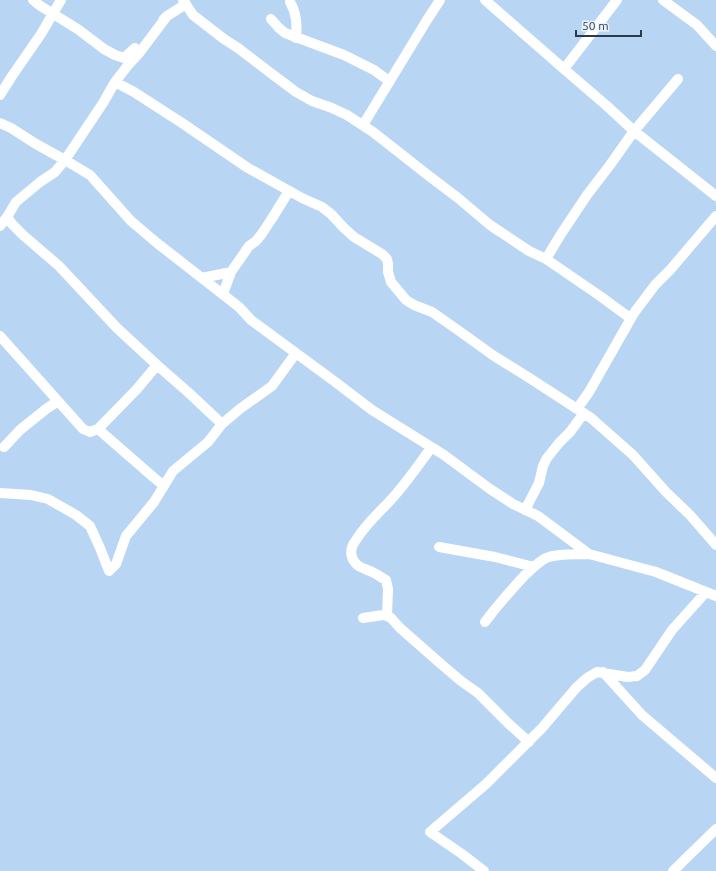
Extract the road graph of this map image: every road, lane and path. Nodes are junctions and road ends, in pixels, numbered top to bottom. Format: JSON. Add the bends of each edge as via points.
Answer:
{"nodes":[{"id":1,"x":33,"y":0,"type":"edge"},
{"id":2,"x":61,"y":0,"type":"edge"},
{"id":3,"x":440,"y":0,"type":"edge"},
{"id":4,"x":485,"y":0,"type":"edge"},
{"id":5,"x":617,"y":0,"type":"edge"},
{"id":6,"x":663,"y":0,"type":"edge"},
{"id":7,"x":184,"y":2,"type":"edge"},
{"id":8,"x":290,"y":2,"type":"dead end"},
{"id":9,"x":53,"y":14,"type":"junction"},
{"id":10,"x":167,"y":16,"type":"junction"},
{"id":11,"x":271,"y":18,"type":"dead end"},
{"id":12,"x":296,"y":38,"type":"junction"},
{"id":13,"x":716,"y":46,"type":"edge"},
{"id":14,"x":564,"y":69,"type":"junction"},
{"id":15,"x":678,"y":78,"type":"dead end"},
{"id":16,"x":390,"y":81,"type":"junction"},
{"id":17,"x":114,"y":82,"type":"junction"},
{"id":18,"x":0,"y":95,"type":"edge"},
{"id":19,"x":0,"y":123,"type":"edge"},
{"id":20,"x":363,"y":125,"type":"junction"},
{"id":21,"x":634,"y":131,"type":"junction"},
{"id":22,"x":65,"y":160,"type":"junction"},
{"id":23,"x":289,"y":191,"type":"junction"},
{"id":24,"x":716,"y":196,"type":"edge"},
{"id":25,"x":716,"y":216,"type":"edge"},
{"id":26,"x":7,"y":217,"type":"junction"},
{"id":27,"x":0,"y":226,"type":"edge"},
{"id":28,"x":546,"y":259,"type":"junction"},
{"id":29,"x":231,"y":272,"type":"junction"},
{"id":30,"x":202,"y":278,"type":"junction"},
{"id":31,"x":222,"y":294,"type":"junction"},
{"id":32,"x":630,"y":318,"type":"junction"},
{"id":33,"x":0,"y":336,"type":"edge"},
{"id":34,"x":296,"y":353,"type":"junction"},
{"id":35,"x":157,"y":365,"type":"junction"},
{"id":36,"x":58,"y":401,"type":"junction"},
{"id":37,"x":580,"y":411,"type":"junction"},
{"id":38,"x":222,"y":424,"type":"junction"},
{"id":39,"x":98,"y":429,"type":"junction"},
{"id":40,"x":4,"y":447,"type":"dead end"},
{"id":41,"x":432,"y":448,"type":"junction"},
{"id":42,"x":164,"y":486,"type":"junction"},
{"id":43,"x":0,"y":492,"type":"edge"},
{"id":44,"x":524,"y":510,"type":"junction"},
{"id":45,"x":716,"y":545,"type":"edge"},
{"id":46,"x":439,"y":547,"type":"dead end"},
{"id":47,"x":589,"y":554,"type":"junction"},
{"id":48,"x":534,"y":567,"type":"junction"},
{"id":49,"x":706,"y":592,"type":"junction"},
{"id":50,"x":716,"y":596,"type":"edge"},
{"id":51,"x":387,"y":616,"type":"junction"},
{"id":52,"x":363,"y":618,"type":"dead end"},
{"id":53,"x":485,"y":622,"type":"dead end"},
{"id":54,"x":603,"y":672,"type":"junction"},
{"id":55,"x":528,"y":742,"type":"junction"},
{"id":56,"x":716,"y":778,"type":"edge"},
{"id":57,"x":716,"y":829,"type":"edge"},
{"id":58,"x":484,"y":871,"type":"edge"},
{"id":59,"x":673,"y":871,"type":"edge"}],
"edges":[{"from":1,"to":9,"type":"street"},
{"from":2,"to":9,"type":"street"},
{"from":3,"to":16,"type":"street"},
{"from":4,"to":14,"type":"street"},
{"from":5,"to":14,"type":"street"},
{"from":6,"to":13,"type":"street","via":[[697,25]]},
{"from":7,"to":10,"type":"street"},
{"from":7,"to":20,"type":"street","via":[[193,14],[224,40],[296,92]]},
{"from":8,"to":12,"type":"street","via":[[295,10]]},
{"from":9,"to":10,"type":"street","via":[[110,52],[124,58]]},
{"from":9,"to":18,"type":"street"},
{"from":10,"to":17,"type":"street"},
{"from":11,"to":12,"type":"street","via":[[285,33]]},
{"from":12,"to":16,"type":"street","via":[[344,55]]},
{"from":14,"to":21,"type":"street"},
{"from":15,"to":21,"type":"street"},
{"from":16,"to":20,"type":"street"},
{"from":17,"to":22,"type":"street","via":[[104,103]]},
{"from":17,"to":23,"type":"street","via":[[206,138],[248,168]]},
{"from":19,"to":22,"type":"street"},
{"from":20,"to":28,"type":"street","via":[[490,225]]},
{"from":21,"to":24,"type":"street"},
{"from":21,"to":28,"type":"street","via":[[587,195]]},
{"from":22,"to":26,"type":"street","via":[[55,172],[16,202]]},
{"from":22,"to":30,"type":"street","via":[[90,175],[131,221]]},
{"from":23,"to":29,"type":"street","via":[[272,220]]},
{"from":23,"to":37,"type":"street","via":[[322,207],[354,237],[382,254],[387,259],[391,282],[406,300],[432,312],[494,356]]},
{"from":25,"to":32,"type":"street","via":[[655,285]]},
{"from":26,"to":27,"type":"street"},
{"from":26,"to":35,"type":"street"},
{"from":28,"to":32,"type":"street"},
{"from":29,"to":30,"type":"street"},
{"from":29,"to":31,"type":"street"},
{"from":30,"to":31,"type":"street"},
{"from":31,"to":34,"type":"street","via":[[251,320]]},
{"from":32,"to":37,"type":"street"},
{"from":33,"to":36,"type":"street"},
{"from":34,"to":38,"type":"street","via":[[272,386]]},
{"from":34,"to":41,"type":"street","via":[[372,410]]},
{"from":35,"to":38,"type":"street"},
{"from":35,"to":39,"type":"street"},
{"from":36,"to":39,"type":"street","via":[[83,429],[90,432]]},
{"from":36,"to":40,"type":"street","via":[[20,430]]},
{"from":37,"to":44,"type":"street","via":[[570,432],[547,458],[539,483]]},
{"from":37,"to":45,"type":"street","via":[[633,455]]},
{"from":38,"to":42,"type":"street","via":[[208,442],[173,471]]},
{"from":39,"to":42,"type":"street"},
{"from":41,"to":44,"type":"street"},
{"from":41,"to":51,"type":"street","via":[[352,546],[352,558],[356,564],[386,580]]},
{"from":42,"to":43,"type":"street","via":[[126,536],[116,564],[109,571],[90,526],[76,515],[48,499]]},
{"from":44,"to":47,"type":"street","via":[[538,516]]},
{"from":46,"to":48,"type":"street"},
{"from":47,"to":48,"type":"street","via":[[555,555]]},
{"from":47,"to":49,"type":"street","via":[[656,572]]},
{"from":48,"to":53,"type":"street","via":[[501,601]]},
{"from":49,"to":50,"type":"street"},
{"from":49,"to":54,"type":"street","via":[[672,630],[645,670],[637,676],[628,677]]},
{"from":51,"to":52,"type":"street"},
{"from":51,"to":55,"type":"street","via":[[478,693]]},
{"from":54,"to":55,"type":"street","via":[[597,672],[576,688]]},
{"from":54,"to":56,"type":"street","via":[[642,715]]},
{"from":55,"to":58,"type":"street","via":[[486,784],[430,832]]},
{"from":57,"to":59,"type":"street"}]}
